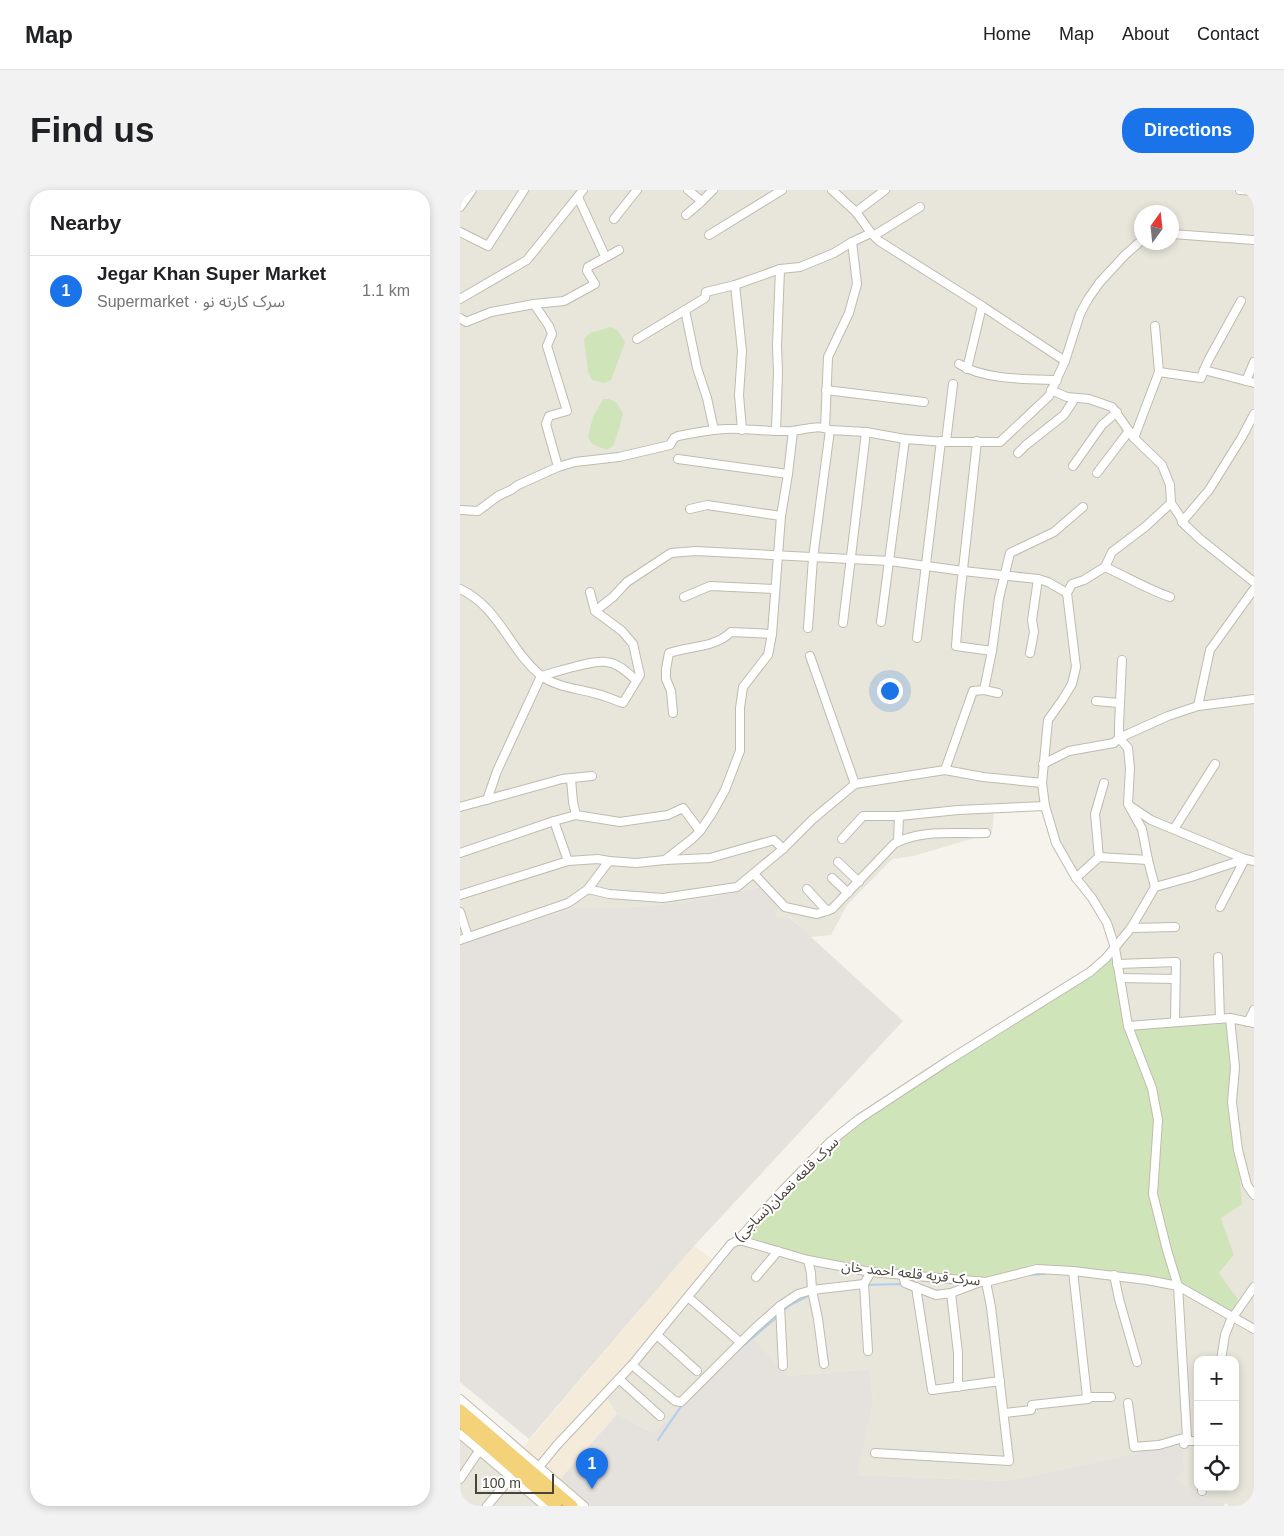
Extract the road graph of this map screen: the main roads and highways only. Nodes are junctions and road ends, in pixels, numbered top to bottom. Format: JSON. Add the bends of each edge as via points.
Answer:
{"nodes":[{"id":1,"x":460,"y":1410,"type":"edge"},
{"id":2,"x":460,"y":1421,"type":"edge"},
{"id":3,"x":548,"y":1503,"type":"edge"},
{"id":4,"x":572,"y":1506,"type":"edge"}],
"edges":[{"from":1,"to":3,"type":"highway","via":[[536,1470]]},
{"from":2,"to":3,"type":"highway"},
{"from":3,"to":4,"type":"highway"}]}
